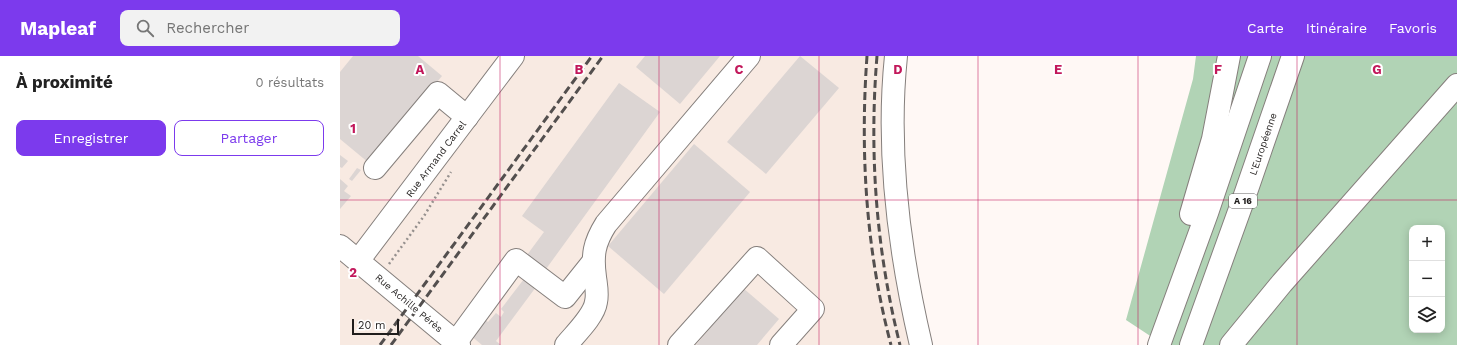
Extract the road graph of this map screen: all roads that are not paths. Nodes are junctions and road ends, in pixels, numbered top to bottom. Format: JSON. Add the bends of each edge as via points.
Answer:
{"nodes":[{"id":1,"x":513,"y":56,"type":"edge"},
{"id":2,"x":749,"y":56,"type":"edge"},
{"id":3,"x":896,"y":56,"type":"edge"},
{"id":4,"x":1229,"y":56,"type":"edge"},
{"id":5,"x":1260,"y":56,"type":"edge"},
{"id":6,"x":1293,"y":56,"type":"edge"},
{"id":7,"x":1457,"y":85,"type":"edge"},
{"id":8,"x":467,"y":117,"type":"junction"},
{"id":9,"x":376,"y":168,"type":"dead end"},
{"id":10,"x":340,"y":246,"type":"edge"},
{"id":11,"x":358,"y":261,"type":"junction"},
{"id":12,"x":593,"y":262,"type":"junction"},
{"id":13,"x":458,"y":344,"type":"edge"},
{"id":14,"x":566,"y":345,"type":"edge"},
{"id":15,"x":679,"y":345,"type":"edge"},
{"id":16,"x":781,"y":345,"type":"edge"},
{"id":17,"x":921,"y":345,"type":"edge"},
{"id":18,"x":1151,"y":345,"type":"edge"},
{"id":19,"x":1159,"y":345,"type":"edge"},
{"id":20,"x":1191,"y":345,"type":"edge"},
{"id":21,"x":1231,"y":345,"type":"edge"}],
"edges":[{"from":1,"to":8,"type":"main road","name":"Rue Armand Carrel"},
{"from":2,"to":12,"type":"main road","via":[[606,224],[595,246]]},
{"from":3,"to":17,"type":"main road","via":[[893,111],[895,186],[902,249]]},
{"from":4,"to":18,"type":"main road","via":[[1210,152]]},
{"from":5,"to":19,"type":"main road","number":"A 16"},
{"from":6,"to":20,"type":"main road","name":"L'Européenne","number":"A 16"},
{"from":7,"to":21,"type":"main road","via":[[1282,283]]},
{"from":8,"to":9,"type":"main road","via":[[438,93]]},
{"from":8,"to":11,"type":"main road","name":"Rue Armand Carrel"},
{"from":10,"to":11,"type":"main road","name":"Rue Achille Pérès"},
{"from":11,"to":13,"type":"main road","name":"Rue Achille Pérès"},
{"from":12,"to":13,"type":"main road","via":[[565,296],[516,260]]},
{"from":12,"to":14,"type":"main road","via":[[597,287],[596,302],[592,313]]},
{"from":15,"to":16,"type":"main road","via":[[757,258],[813,309]]}]}
